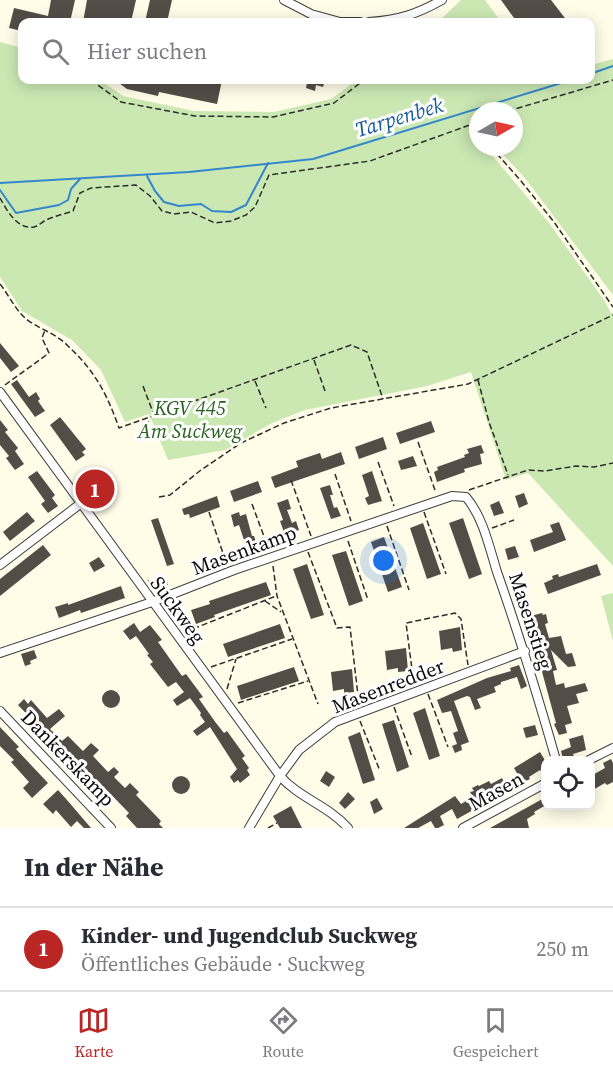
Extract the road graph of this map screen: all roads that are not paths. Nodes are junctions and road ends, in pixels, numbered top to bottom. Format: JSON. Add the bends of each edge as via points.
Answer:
{"nodes":[{"id":1,"x":284,"y":0,"type":"edge"},
{"id":2,"x":442,"y":0,"type":"edge"},
{"id":3,"x":326,"y":18,"type":"edge"},
{"id":4,"x":403,"y":18,"type":"edge"},
{"id":5,"x":0,"y":390,"type":"edge"},
{"id":6,"x":466,"y":496,"type":"joint"},
{"id":7,"x":80,"y":504,"type":"junction"},
{"id":8,"x":0,"y":565,"type":"edge"},
{"id":9,"x":152,"y":602,"type":"junction"},
{"id":10,"x":525,"y":651,"type":"junction"},
{"id":11,"x":0,"y":653,"type":"edge"},
{"id":12,"x":0,"y":711,"type":"edge"},
{"id":13,"x":613,"y":748,"type":"edge"},
{"id":14,"x":554,"y":756,"type":"edge"},
{"id":15,"x":595,"y":757,"type":"edge"},
{"id":16,"x":280,"y":776,"type":"junction"},
{"id":17,"x":541,"y":786,"type":"edge"},
{"id":18,"x":111,"y":828,"type":"edge"},
{"id":19,"x":249,"y":828,"type":"edge"},
{"id":20,"x":348,"y":828,"type":"edge"},
{"id":21,"x":463,"y":828,"type":"edge"}],
"edges":[{"from":1,"to":3,"type":"street"},
{"from":2,"to":4,"type":"street"},
{"from":5,"to":7,"type":"street","name":"Suckweg"},
{"from":6,"to":9,"type":"street","name":"Masenkamp","via":[[452,496],[229,571]]},
{"from":6,"to":10,"type":"street","name":"Masenstieg","via":[[476,508]]},
{"from":7,"to":8,"type":"street"},
{"from":7,"to":9,"type":"street","name":"Suckweg"},
{"from":9,"to":11,"type":"street","name":"Masenkamp"},
{"from":9,"to":16,"type":"street","name":"Suckweg"},
{"from":10,"to":14,"type":"street","name":"Masenstieg"},
{"from":10,"to":16,"type":"street","name":"Masenredder","via":[[335,722],[305,744]]},
{"from":12,"to":18,"type":"street","name":"Dankerskamp"},
{"from":13,"to":15,"type":"street"},
{"from":16,"to":19,"type":"street","name":"Masenredder"},
{"from":16,"to":20,"type":"street","name":"Suckweg"},
{"from":17,"to":21,"type":"street","name":"Masen"}]}
